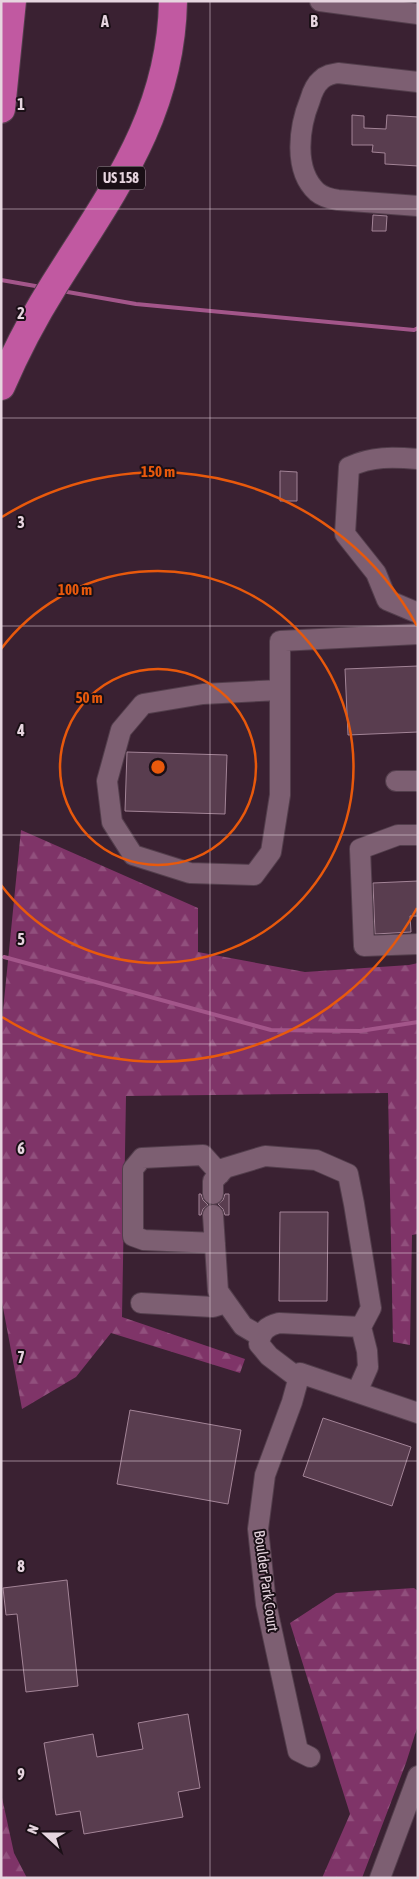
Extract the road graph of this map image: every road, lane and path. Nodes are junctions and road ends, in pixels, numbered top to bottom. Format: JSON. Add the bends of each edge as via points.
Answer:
{"nodes":[{"id":1,"x":12,"y":1,"type":"edge"},
{"id":2,"x":173,"y":1,"type":"edge"},
{"id":3,"x":320,"y":1,"type":"edge"},
{"id":4,"x":418,"y":14,"type":"edge"},
{"id":5,"x":418,"y":82,"type":"edge"},
{"id":6,"x":1,"y":110,"type":"edge"},
{"id":7,"x":418,"y":206,"type":"edge"},
{"id":8,"x":1,"y":386,"type":"edge"},
{"id":9,"x":418,"y":459,"type":"edge"},
{"id":10,"x":418,"y":613,"type":"edge"},
{"id":11,"x":418,"y":634,"type":"edge"},
{"id":12,"x":280,"y":690,"type":"junction"},
{"id":13,"x":396,"y":781,"type":"dead end"},
{"id":14,"x":418,"y":781,"type":"edge"},
{"id":15,"x":418,"y":835,"type":"edge"},
{"id":16,"x":418,"y":944,"type":"edge"},
{"id":17,"x":220,"y":1174,"type":"junction"},
{"id":18,"x":213,"y":1194,"type":"dead end"},
{"id":19,"x":213,"y":1215,"type":"dead end"},
{"id":20,"x":215,"y":1242,"type":"junction"},
{"id":21,"x":226,"y":1302,"type":"junction"},
{"id":22,"x":141,"y":1303,"type":"dead end"},
{"id":23,"x":361,"y":1327,"type":"junction"},
{"id":24,"x":260,"y":1336,"type":"junction"},
{"id":25,"x":299,"y":1376,"type":"junction"},
{"id":26,"x":357,"y":1392,"type":"junction"},
{"id":27,"x":418,"y":1413,"type":"edge"},
{"id":28,"x":310,"y":1757,"type":"dead end"},
{"id":29,"x":418,"y":1776,"type":"edge"},
{"id":30,"x":380,"y":1878,"type":"edge"}],
"edges":[{"from":1,"to":6,"type":"highway"},
{"from":2,"to":8,"type":"highway","number":"US 158","via":[[171,35],[162,80],[138,146],[104,208],[37,314]]},
{"from":3,"to":4,"type":"street"},
{"from":5,"to":7,"type":"street","via":[[338,74],[320,80],[303,120],[301,156],[304,170],[317,192],[327,198]]},
{"from":9,"to":10,"type":"street","via":[[363,460],[349,467],[345,534],[376,573],[387,600]]},
{"from":11,"to":12,"type":"street","via":[[280,641]]},
{"from":12,"to":12,"type":"street","via":[[280,795],[271,852],[254,875],[190,873],[133,855],[112,822],[107,781],[121,730],[143,704],[203,694]]},
{"from":13,"to":14,"type":"street"},
{"from":15,"to":16,"type":"street","via":[[398,835],[360,849],[364,946]]},
{"from":17,"to":18,"type":"street","via":[[213,1181]]},
{"from":17,"to":20,"type":"street","via":[[203,1155],[142,1158],[133,1169],[132,1236],[144,1240]]},
{"from":17,"to":23,"type":"street","via":[[225,1168],[265,1156],[316,1160],[348,1174],[371,1308]]},
{"from":19,"to":20,"type":"street"},
{"from":20,"to":21,"type":"street","via":[[218,1291]]},
{"from":21,"to":22,"type":"street","via":[[212,1307]]},
{"from":21,"to":24,"type":"street","via":[[243,1326]]},
{"from":23,"to":24,"type":"street","via":[[279,1323],[268,1326]]},
{"from":23,"to":26,"type":"street","via":[[368,1368]]},
{"from":24,"to":25,"type":"street","via":[[260,1344],[269,1356]]},
{"from":25,"to":26,"type":"street"},
{"from":25,"to":28,"type":"street","name":"Boulder Park Court","via":[[265,1475],[258,1529],[266,1604],[298,1751]]},
{"from":26,"to":27,"type":"street"},
{"from":29,"to":30,"type":"street"}]}
